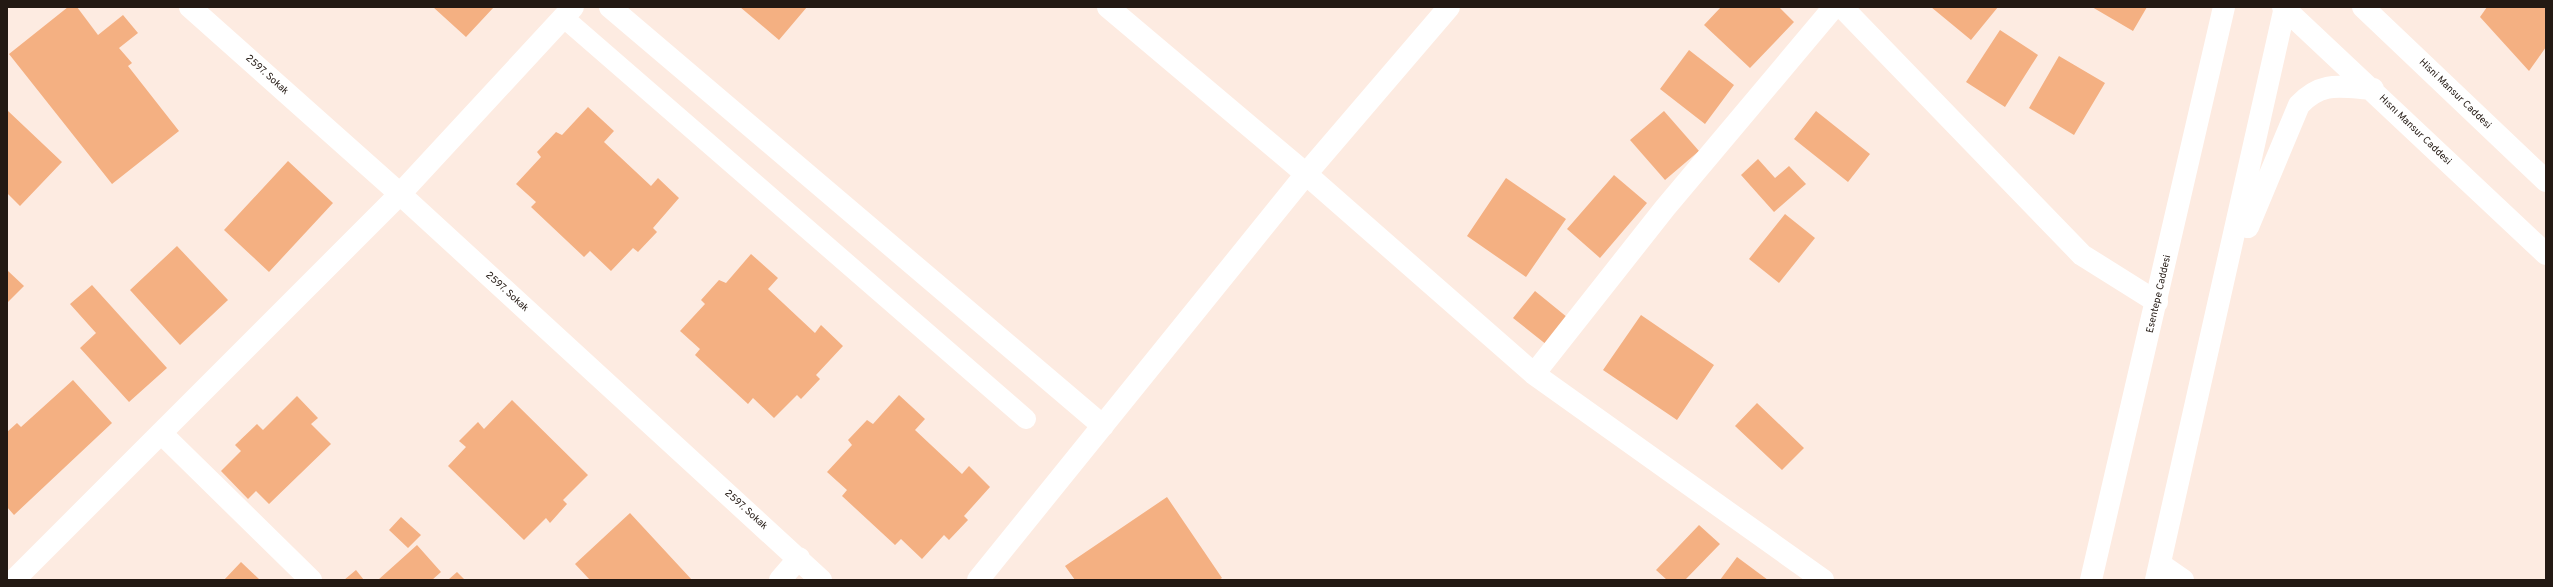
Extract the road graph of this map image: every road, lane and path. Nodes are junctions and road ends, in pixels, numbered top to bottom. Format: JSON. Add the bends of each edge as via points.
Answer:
{"nodes":[{"id":1,"x":190,"y":7,"type":"edge"},
{"id":2,"x":610,"y":7,"type":"edge"},
{"id":3,"x":1108,"y":7,"type":"edge"},
{"id":4,"x":1449,"y":7,"type":"edge"},
{"id":5,"x":1834,"y":7,"type":"edge"},
{"id":6,"x":1842,"y":7,"type":"edge"},
{"id":7,"x":2224,"y":7,"type":"edge"},
{"id":8,"x":2363,"y":7,"type":"edge"},
{"id":9,"x":2285,"y":8,"type":"edge"},
{"id":10,"x":568,"y":12,"type":"edge"},
{"id":11,"x":2373,"y":89,"type":"junction"},
{"id":12,"x":1306,"y":174,"type":"junction"},
{"id":13,"x":2546,"y":181,"type":"edge"},
{"id":14,"x":400,"y":194,"type":"junction"},
{"id":15,"x":2546,"y":254,"type":"edge"},
{"id":16,"x":2225,"y":280,"type":"junction"},
{"id":17,"x":2157,"y":302,"type":"junction"},
{"id":18,"x":1534,"y":374,"type":"junction"},
{"id":19,"x":1026,"y":418,"type":"dead end"},
{"id":20,"x":1103,"y":426,"type":"junction"},
{"id":21,"x":161,"y":433,"type":"junction"},
{"id":22,"x":798,"y":558,"type":"junction"},
{"id":23,"x":2158,"y":572,"type":"edge"},
{"id":24,"x":14,"y":580,"type":"edge"},
{"id":25,"x":311,"y":580,"type":"edge"},
{"id":26,"x":780,"y":580,"type":"edge"},
{"id":27,"x":821,"y":580,"type":"edge"},
{"id":28,"x":978,"y":580,"type":"edge"},
{"id":29,"x":1823,"y":580,"type":"edge"},
{"id":30,"x":2091,"y":580,"type":"edge"},
{"id":31,"x":2183,"y":580,"type":"edge"}],
"edges":[{"from":1,"to":14,"type":"street","name":"2597. Sokak"},
{"from":2,"to":20,"type":"street"},
{"from":3,"to":12,"type":"street"},
{"from":4,"to":12,"type":"street"},
{"from":5,"to":18,"type":"street","via":[[1665,208]]},
{"from":6,"to":17,"type":"street","via":[[2082,255]]},
{"from":7,"to":17,"type":"street","name":"Esentepe Caddesi"},
{"from":8,"to":13,"type":"street","name":"Hisni Mansur Caddesi"},
{"from":9,"to":11,"type":"street","name":"Hısnı Mansur Caddesi"},
{"from":9,"to":16,"type":"street"},
{"from":10,"to":14,"type":"street"},
{"from":10,"to":19,"type":"lane"},
{"from":11,"to":15,"type":"street","name":"Hısnı Mansur Caddesi"},
{"from":11,"to":16,"type":"street","via":[[2329,86],[2316,90],[2299,105]]},
{"from":12,"to":18,"type":"street"},
{"from":12,"to":20,"type":"street"},
{"from":14,"to":21,"type":"street"},
{"from":14,"to":22,"type":"street","name":"2597. Sokak"},
{"from":16,"to":23,"type":"street"},
{"from":17,"to":30,"type":"street","name":"Esentepe Caddesi"},
{"from":18,"to":29,"type":"street"},
{"from":20,"to":28,"type":"street"},
{"from":21,"to":24,"type":"street"},
{"from":21,"to":25,"type":"street"},
{"from":22,"to":26,"type":"street"},
{"from":22,"to":27,"type":"street","name":"2597. Sokak"},
{"from":23,"to":31,"type":"street"}]}
